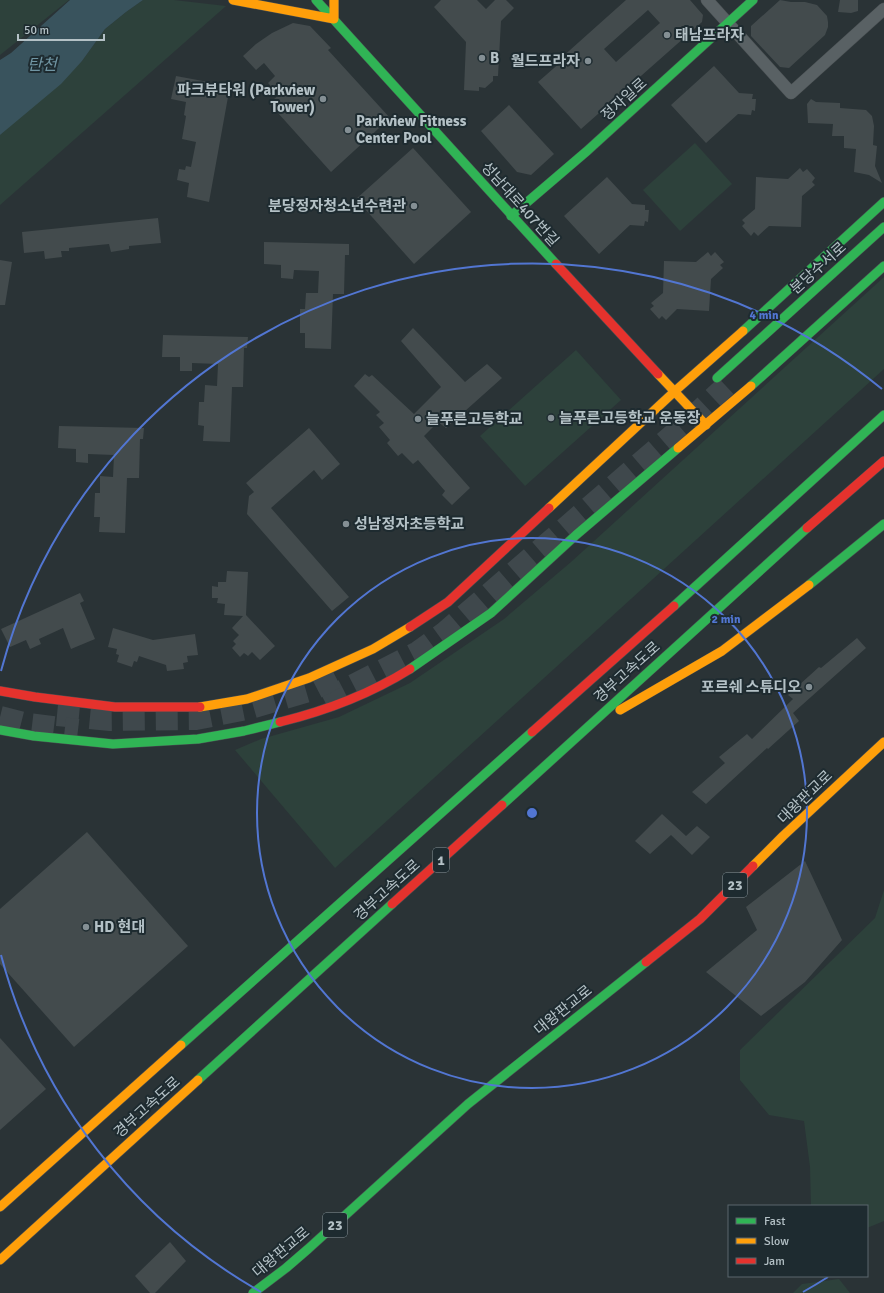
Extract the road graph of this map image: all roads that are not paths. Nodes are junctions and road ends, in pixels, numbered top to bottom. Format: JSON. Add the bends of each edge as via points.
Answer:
{"nodes":[{"id":1,"x":233,"y":0,"type":"edge"},
{"id":2,"x":316,"y":0,"type":"edge"},
{"id":3,"x":334,"y":0,"type":"edge"},
{"id":4,"x":707,"y":0,"type":"edge"},
{"id":5,"x":753,"y":0,"type":"edge"},
{"id":6,"x":884,"y":9,"type":"edge"},
{"id":7,"x":334,"y":19,"type":"junction"},
{"id":8,"x":728,"y":23,"type":"junction"},
{"id":9,"x":884,"y":202,"type":"edge"},
{"id":10,"x":511,"y":216,"type":"junction"},
{"id":11,"x":884,"y":227,"type":"edge"},
{"id":12,"x":884,"y":266,"type":"edge"},
{"id":13,"x":717,"y":378,"type":"dead end"},
{"id":14,"x":674,"y":391,"type":"junction"},
{"id":15,"x":884,"y":415,"type":"edge"},
{"id":16,"x":706,"y":425,"type":"junction"},
{"id":17,"x":884,"y":461,"type":"edge"},
{"id":18,"x":884,"y":524,"type":"edge"},
{"id":19,"x":0,"y":691,"type":"edge"},
{"id":20,"x":0,"y":730,"type":"edge"},
{"id":21,"x":583,"y":732,"type":"junction"},
{"id":22,"x":884,"y":742,"type":"edge"},
{"id":23,"x":0,"y":1207,"type":"edge"},
{"id":24,"x":0,"y":1260,"type":"edge"},
{"id":25,"x":253,"y":1293,"type":"edge"}],
"edges":[{"from":1,"to":7,"type":"main road"},
{"from":2,"to":7,"type":"main road","name":"성남대로407번길"},
{"from":3,"to":7,"type":"main road"},
{"from":4,"to":8,"type":"street"},
{"from":5,"to":8,"type":"main road","name":"정자일로"},
{"from":6,"to":8,"type":"street","via":[[791,92]]},
{"from":7,"to":10,"type":"main road","name":"성남대로407번길"},
{"from":8,"to":10,"type":"main road","name":"정자일로","via":[[582,156]]},
{"from":9,"to":14,"type":"main road","via":[[743,332]]},
{"from":10,"to":14,"type":"main road","name":"성남대로407번길"},
{"from":11,"to":13,"type":"main road","name":"분당수서로"},
{"from":12,"to":16,"type":"main road"},
{"from":14,"to":16,"type":"main road","name":"성남대로407번길"},
{"from":14,"to":19,"type":"main road","via":[[448,602],[373,648],[309,678],[247,699],[202,707],[115,707],[35,698]]},
{"from":15,"to":23,"type":"main road","name":"경부고속도로","number":"1","via":[[752,536]]},
{"from":16,"to":20,"type":"main road","via":[[576,535],[491,613],[408,670],[363,694],[308,715],[198,739],[113,744]]},
{"from":17,"to":21,"type":"main road","name":"경부고속도로","number":"1"},
{"from":18,"to":21,"type":"main road","via":[[802,591],[722,651]]},
{"from":21,"to":24,"type":"main road","name":"경부고속도로","number":"1"},
{"from":22,"to":25,"type":"main road","name":"대왕판교로","number":"23","via":[[783,836],[700,919],[468,1104],[308,1249]]}]}
